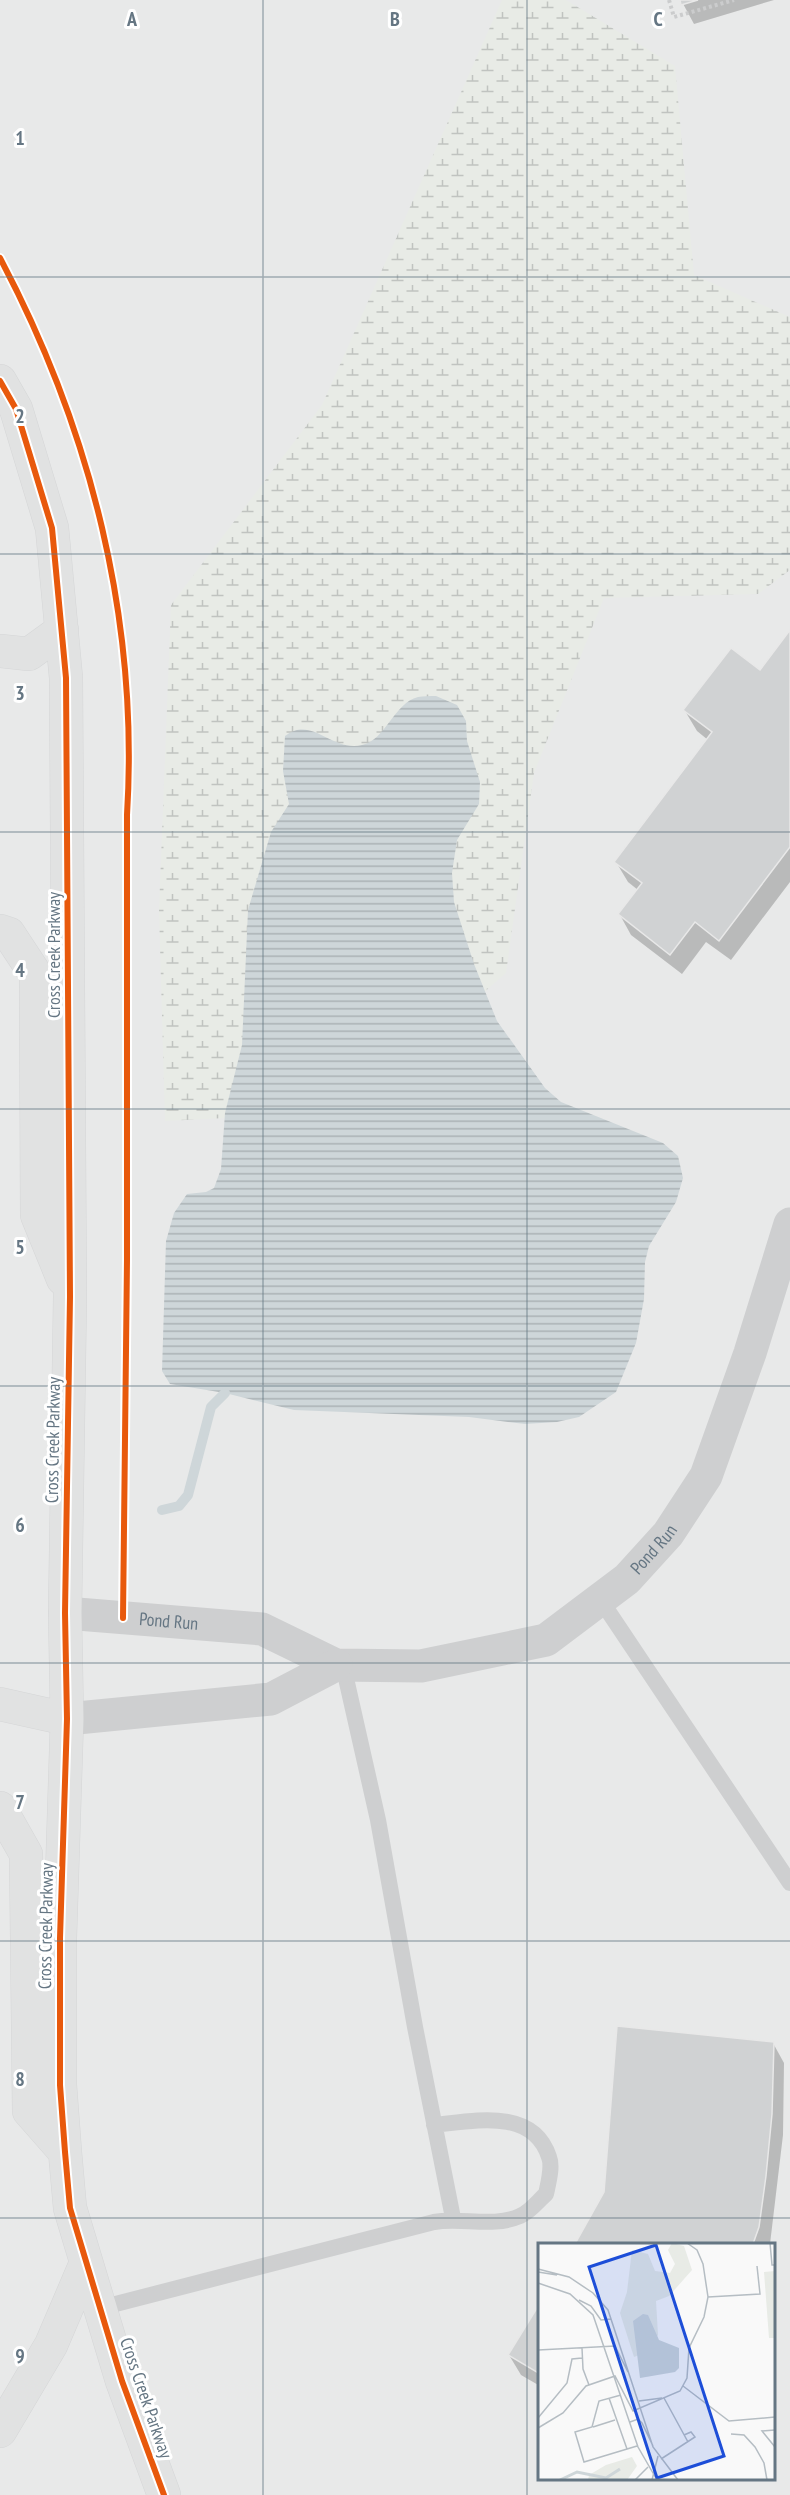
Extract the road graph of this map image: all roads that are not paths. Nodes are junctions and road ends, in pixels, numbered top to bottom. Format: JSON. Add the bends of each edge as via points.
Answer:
{"nodes":[{"id":1,"x":0,"y":381,"type":"edge"},
{"id":2,"x":62,"y":630,"type":"junction"},
{"id":3,"x":0,"y":651,"type":"edge"},
{"id":4,"x":0,"y":931,"type":"edge"},
{"id":5,"x":790,"y":1224,"type":"edge"},
{"id":6,"x":70,"y":1297,"type":"junction"},
{"id":7,"x":600,"y":1599,"type":"junction"},
{"id":8,"x":65,"y":1613,"type":"junction"},
{"id":9,"x":340,"y":1665,"type":"junction"},
{"id":10,"x":0,"y":1704,"type":"edge"},
{"id":11,"x":68,"y":1719,"type":"junction"},
{"id":12,"x":0,"y":1808,"type":"edge"},
{"id":13,"x":790,"y":1883,"type":"edge"},
{"id":14,"x":434,"y":2125,"type":"junction"},
{"id":15,"x":65,"y":2152,"type":"junction"},
{"id":16,"x":453,"y":2218,"type":"junction"},
{"id":17,"x":86,"y":2263,"type":"junction"},
{"id":18,"x":100,"y":2308,"type":"junction"},
{"id":19,"x":0,"y":2431,"type":"edge"},
{"id":20,"x":164,"y":2495,"type":"edge"}],
"edges":[{"from":1,"to":2,"type":"street","name":"Cross Creek Parkway","via":[[16,409],[52,528]]},
{"from":2,"to":3,"type":"street","via":[[29,654]]},
{"from":2,"to":6,"type":"street","name":"Cross Creek Parkway","via":[[69,876]]},
{"from":4,"to":6,"type":"street","via":[[9,934],[36,975],[37,1215]]},
{"from":5,"to":7,"type":"street","name":"Pond Run","via":[[706,1476],[668,1534],[627,1579]]},
{"from":6,"to":8,"type":"street","name":"Cross Creek Parkway"},
{"from":7,"to":9,"type":"street","name":"Pond Run","via":[[546,1640],[421,1666]]},
{"from":7,"to":13,"type":"lane"},
{"from":8,"to":9,"type":"street","name":"Pond Run","via":[[262,1629]]},
{"from":8,"to":11,"type":"street","name":"Cross Creek Parkway"},
{"from":9,"to":11,"type":"street","name":"Pond Run","via":[[271,1699]]},
{"from":9,"to":14,"type":"lane","via":[[378,1820]]},
{"from":10,"to":11,"type":"street"},
{"from":11,"to":15,"type":"street","name":"Cross Creek Parkway","via":[[60,1950],[60,2085]]},
{"from":12,"to":15,"type":"street","via":[[26,1854],[29,2111]]},
{"from":14,"to":16,"type":"lane"},
{"from":14,"to":16,"type":"lane","via":[[504,2119],[523,2126],[550,2158],[546,2194],[520,2216],[486,2223]]},
{"from":15,"to":17,"type":"street","name":"Cross Creek Parkway","via":[[70,2208]]},
{"from":16,"to":18,"type":"lane"},
{"from":17,"to":18,"type":"street","name":"Cross Creek Parkway"},
{"from":17,"to":19,"type":"street","via":[[51,2345]]},
{"from":18,"to":20,"type":"street","name":"Cross Creek Parkway"}]}
